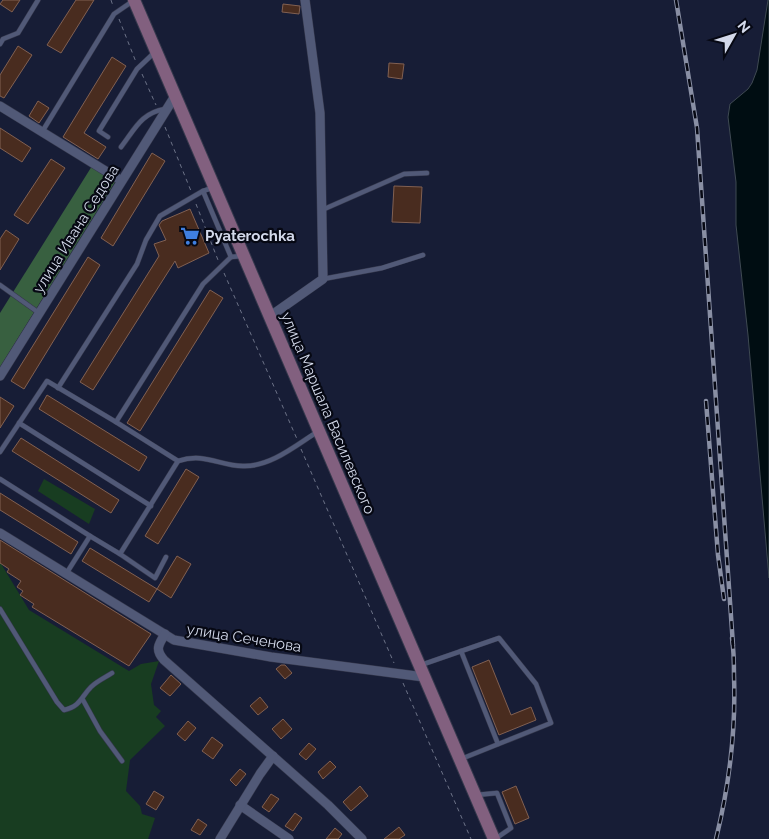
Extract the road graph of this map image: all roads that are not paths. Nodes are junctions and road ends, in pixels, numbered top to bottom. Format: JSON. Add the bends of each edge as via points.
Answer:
{"nodes":[{"id":1,"x":38,"y":0,"type":"edge"},
{"id":2,"x":134,"y":0,"type":"edge"},
{"id":3,"x":305,"y":0,"type":"edge"},
{"id":4,"x":0,"y":44,"type":"edge"},
{"id":5,"x":156,"y":51,"type":"junction"},
{"id":6,"x":175,"y":96,"type":"junction"},
{"id":7,"x":0,"y":106,"type":"edge"},
{"id":8,"x":162,"y":112,"type":"junction"},
{"id":9,"x":42,"y":132,"type":"junction"},
{"id":10,"x":108,"y":137,"type":"dead end"},
{"id":11,"x":121,"y":147,"type":"dead end"},
{"id":12,"x":427,"y":174,"type":"dead end"},
{"id":13,"x":117,"y":178,"type":"dead end"},
{"id":14,"x":208,"y":189,"type":"junction"},
{"id":15,"x":322,"y":210,"type":"junction"},
{"id":16,"x":423,"y":255,"type":"dead end"},
{"id":17,"x":237,"y":256,"type":"junction"},
{"id":18,"x":323,"y":279,"type":"junction"},
{"id":19,"x":0,"y":285,"type":"edge"},
{"id":20,"x":39,"y":313,"type":"junction"},
{"id":21,"x":269,"y":317,"type":"junction"},
{"id":22,"x":0,"y":376,"type":"edge"},
{"id":23,"x":58,"y":388,"type":"junction"},
{"id":24,"x":116,"y":422,"type":"junction"},
{"id":25,"x":19,"y":423,"type":"junction"},
{"id":26,"x":318,"y":431,"type":"junction"},
{"id":27,"x":0,"y":452,"type":"edge"},
{"id":28,"x":178,"y":461,"type":"junction"},
{"id":29,"x":0,"y":479,"type":"edge"},
{"id":30,"x":151,"y":506,"type":"junction"},
{"id":31,"x":0,"y":533,"type":"edge"},
{"id":32,"x":90,"y":536,"type":"junction"},
{"id":33,"x":120,"y":554,"type":"junction"},
{"id":34,"x":166,"y":557,"type":"dead end"},
{"id":35,"x":66,"y":574,"type":"junction"},
{"id":36,"x":0,"y":608,"type":"edge"},
{"id":37,"x":165,"y":634,"type":"junction"},
{"id":38,"x":461,"y":651,"type":"junction"},
{"id":39,"x":421,"y":671,"type":"junction"},
{"id":40,"x":112,"y":673,"type":"dead end"},
{"id":41,"x":83,"y":700,"type":"junction"},
{"id":42,"x":498,"y":744,"type":"junction"},
{"id":43,"x":273,"y":756,"type":"junction"},
{"id":44,"x":459,"y":759,"type":"junction"},
{"id":45,"x":122,"y":761,"type":"dead end"},
{"id":46,"x":475,"y":795,"type":"junction"},
{"id":47,"x":240,"y":805,"type":"junction"},
{"id":48,"x":220,"y":839,"type":"edge"},
{"id":49,"x":290,"y":839,"type":"edge"},
{"id":50,"x":362,"y":839,"type":"edge"},
{"id":51,"x":494,"y":839,"type":"edge"}],
"edges":[{"from":1,"to":4,"type":"lane","via":[[18,33],[3,39]]},
{"from":2,"to":5,"type":"street","name":"улица Маршала Василевского"},
{"from":2,"to":9,"type":"lane","via":[[116,12]]},
{"from":3,"to":15,"type":"street","via":[[320,113]]},
{"from":5,"to":6,"type":"street","name":"улица Маршала Василевского"},
{"from":5,"to":10,"type":"lane","via":[[139,67],[99,131]]},
{"from":6,"to":8,"type":"street","name":"улица Ивана Седова"},
{"from":6,"to":14,"type":"street","name":"улица Маршала Василевского"},
{"from":7,"to":9,"type":"street"},
{"from":8,"to":11,"type":"lane","via":[[144,117]]},
{"from":8,"to":20,"type":"street","name":"улица Ивана Седова"},
{"from":9,"to":13,"type":"street"},
{"from":12,"to":15,"type":"lane","via":[[404,174]]},
{"from":14,"to":17,"type":"street","name":"улица Маршала Василевского"},
{"from":14,"to":23,"type":"lane","via":[[160,216],[136,264]]},
{"from":15,"to":18,"type":"street"},
{"from":16,"to":18,"type":"lane","via":[[382,268]]},
{"from":17,"to":21,"type":"street","name":"улица Маршала Василевского"},
{"from":17,"to":24,"type":"lane","via":[[203,284]]},
{"from":18,"to":21,"type":"street"},
{"from":19,"to":20,"type":"lane"},
{"from":20,"to":22,"type":"street","name":"улица Ивана Седова"},
{"from":21,"to":26,"type":"street","name":"улица Маршала Василевского"},
{"from":23,"to":24,"type":"lane"},
{"from":23,"to":25,"type":"lane","via":[[47,381]]},
{"from":24,"to":28,"type":"lane"},
{"from":25,"to":27,"type":"lane"},
{"from":25,"to":30,"type":"lane"},
{"from":26,"to":28,"type":"lane","via":[[257,466],[242,467],[207,458],[190,457]]},
{"from":26,"to":39,"type":"street","name":"улица Маршала Василевского"},
{"from":28,"to":30,"type":"lane"},
{"from":29,"to":32,"type":"lane"},
{"from":30,"to":33,"type":"lane"},
{"from":31,"to":35,"type":"street","name":"улица Сеченова"},
{"from":32,"to":33,"type":"lane"},
{"from":32,"to":35,"type":"lane"},
{"from":33,"to":34,"type":"lane","via":[[155,578]]},
{"from":35,"to":37,"type":"street","name":"улица Сеченова"},
{"from":36,"to":41,"type":"lane","via":[[64,710]]},
{"from":37,"to":39,"type":"street","name":"улица Сеченова","via":[[174,640],[271,657],[399,674]]},
{"from":37,"to":43,"type":"street","via":[[157,645],[160,656]]},
{"from":38,"to":39,"type":"lane"},
{"from":38,"to":42,"type":"lane"},
{"from":38,"to":42,"type":"lane","via":[[499,638],[536,684],[551,723]]},
{"from":39,"to":44,"type":"street","name":"улица Маршала Василевского"},
{"from":40,"to":41,"type":"lane","via":[[92,686]]},
{"from":41,"to":45,"type":"lane"},
{"from":42,"to":44,"type":"lane"},
{"from":43,"to":47,"type":"street"},
{"from":43,"to":50,"type":"street"},
{"from":44,"to":46,"type":"street","name":"улица Маршала Василевского"},
{"from":46,"to":51,"type":"street","name":"улица Маршала Василевского"},
{"from":46,"to":51,"type":"lane","via":[[497,793],[511,828]]},
{"from":47,"to":48,"type":"street"},
{"from":47,"to":49,"type":"street"}]}
